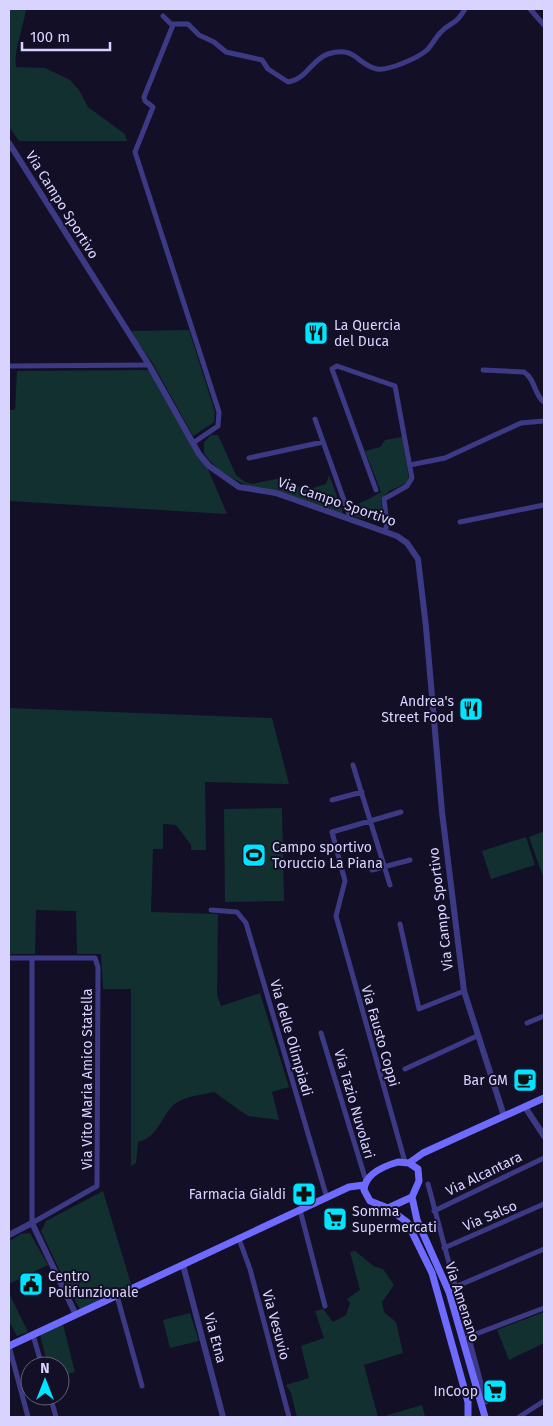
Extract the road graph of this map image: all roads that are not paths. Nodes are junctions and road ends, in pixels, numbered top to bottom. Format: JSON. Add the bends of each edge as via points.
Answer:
{"nodes":[{"id":1,"x":465,"y":9,"type":"edge"},
{"id":2,"x":530,"y":9,"type":"edge"},
{"id":3,"x":163,"y":16,"type":"dead end"},
{"id":4,"x":174,"y":25,"type":"junction"},
{"id":5,"x":544,"y":25,"type":"edge"},
{"id":6,"x":9,"y":143,"type":"edge"},
{"id":7,"x":149,"y":365,"type":"junction"},
{"id":8,"x":9,"y":366,"type":"edge"},
{"id":9,"x":484,"y":370,"type":"dead end"},
{"id":10,"x":544,"y":402,"type":"edge"},
{"id":11,"x":315,"y":419,"type":"dead end"},
{"id":12,"x":544,"y":421,"type":"edge"},
{"id":13,"x":323,"y":442,"type":"junction"},
{"id":14,"x":193,"y":443,"type":"junction"},
{"id":15,"x":249,"y":458,"type":"dead end"},
{"id":16,"x":410,"y":465,"type":"junction"},
{"id":17,"x":376,"y":490,"type":"dead end"},
{"id":18,"x":544,"y":505,"type":"edge"},
{"id":19,"x":351,"y":520,"type":"junction"},
{"id":20,"x":460,"y":522,"type":"dead end"},
{"id":21,"x":385,"y":531,"type":"junction"},
{"id":22,"x":353,"y":765,"type":"dead end"},
{"id":23,"x":362,"y":792,"type":"junction"},
{"id":24,"x":332,"y":800,"type":"dead end"},
{"id":25,"x":401,"y":812,"type":"dead end"},
{"id":26,"x":370,"y":819,"type":"junction"},
{"id":27,"x":410,"y":860,"type":"dead end"},
{"id":28,"x":385,"y":867,"type":"junction"},
{"id":29,"x":372,"y":870,"type":"dead end"},
{"id":30,"x":390,"y":885,"type":"dead end"},
{"id":31,"x":210,"y":910,"type":"dead end"},
{"id":32,"x":400,"y":924,"type":"dead end"},
{"id":33,"x":9,"y":958,"type":"edge"},
{"id":34,"x":32,"y":958,"type":"junction"},
{"id":35,"x":464,"y":991,"type":"junction"},
{"id":36,"x":544,"y":1016,"type":"edge"},
{"id":37,"x":527,"y":1023,"type":"dead end"},
{"id":38,"x":321,"y":1033,"type":"dead end"},
{"id":39,"x":477,"y":1036,"type":"junction"},
{"id":40,"x":405,"y":1069,"type":"dead end"},
{"id":41,"x":544,"y":1098,"type":"edge"},
{"id":42,"x":525,"y":1107,"type":"junction"},
{"id":43,"x":504,"y":1116,"type":"junction"},
{"id":44,"x":544,"y":1136,"type":"edge"},
{"id":45,"x":423,"y":1153,"type":"junction"},
{"id":46,"x":544,"y":1158,"type":"edge"},
{"id":47,"x":407,"y":1162,"type":"junction"},
{"id":48,"x":418,"y":1169,"type":"junction"},
{"id":49,"x":365,"y":1183,"type":"junction"},
{"id":50,"x":428,"y":1184,"type":"dead end"},
{"id":51,"x":340,"y":1192,"type":"junction"},
{"id":52,"x":365,"y":1193,"type":"junction"},
{"id":53,"x":412,"y":1197,"type":"junction"},
{"id":54,"x":327,"y":1198,"type":"junction"},
{"id":55,"x":544,"y":1204,"type":"edge"},
{"id":56,"x":388,"y":1208,"type":"junction"},
{"id":57,"x":300,"y":1210,"type":"junction"},
{"id":58,"x":434,"y":1211,"type":"junction"},
{"id":59,"x":32,"y":1223,"type":"junction"},
{"id":60,"x":9,"y":1235,"type":"edge"},
{"id":61,"x":239,"y":1239,"type":"junction"},
{"id":62,"x":444,"y":1248,"type":"junction"},
{"id":63,"x":544,"y":1249,"type":"edge"},
{"id":64,"x":182,"y":1265,"type":"junction"},
{"id":65,"x":455,"y":1287,"type":"junction"},
{"id":66,"x":117,"y":1296,"type":"junction"},
{"id":67,"x":325,"y":1306,"type":"dead end"},
{"id":68,"x":544,"y":1308,"type":"edge"},
{"id":69,"x":76,"y":1315,"type":"junction"},
{"id":70,"x":34,"y":1335,"type":"junction"},
{"id":71,"x":468,"y":1337,"type":"junction"},
{"id":72,"x":9,"y":1346,"type":"edge"},
{"id":73,"x":39,"y":1356,"type":"edge"},
{"id":74,"x":142,"y":1386,"type":"dead end"},
{"id":75,"x":544,"y":1401,"type":"edge"},
{"id":76,"x":486,"y":1402,"type":"dead end"},
{"id":77,"x":28,"y":1417,"type":"edge"},
{"id":78,"x":223,"y":1417,"type":"edge"},
{"id":79,"x":289,"y":1417,"type":"edge"},
{"id":80,"x":468,"y":1417,"type":"edge"},
{"id":81,"x":484,"y":1417,"type":"edge"},
{"id":82,"x":519,"y":1417,"type":"edge"}],
"edges":[{"from":1,"to":4,"type":"street","via":[[457,22],[441,32],[425,52],[402,63],[385,70],[378,69],[355,54],[335,53],[324,56],[301,77],[288,82],[268,69],[262,60],[226,52],[188,24]]},
{"from":2,"to":5,"type":"street"},
{"from":3,"to":4,"type":"street"},
{"from":4,"to":14,"type":"street","via":[[144,97],[153,107],[135,152],[219,412],[218,426]]},
{"from":6,"to":7,"type":"street","name":"Via Campo Sportivo"},
{"from":7,"to":8,"type":"street"},
{"from":7,"to":14,"type":"street","name":"Via Campo Sportivo"},
{"from":9,"to":10,"type":"street","via":[[524,372]]},
{"from":11,"to":13,"type":"street"},
{"from":12,"to":16,"type":"street","via":[[521,423],[445,458]]},
{"from":13,"to":15,"type":"street"},
{"from":13,"to":19,"type":"street"},
{"from":14,"to":19,"type":"street","name":"Via Campo Sportivo","via":[[209,466],[239,487],[276,493]]},
{"from":16,"to":17,"type":"street","via":[[395,386],[336,366],[332,369]]},
{"from":16,"to":21,"type":"street","via":[[411,483],[384,499]]},
{"from":18,"to":20,"type":"street"},
{"from":19,"to":21,"type":"street","name":"Via Campo Sportivo"},
{"from":21,"to":35,"type":"street","name":"Via Campo Sportivo","via":[[407,543],[418,558],[442,812]]},
{"from":22,"to":23,"type":"street"},
{"from":23,"to":24,"type":"street"},
{"from":23,"to":26,"type":"street"},
{"from":25,"to":26,"type":"street"},
{"from":26,"to":28,"type":"street"},
{"from":26,"to":47,"type":"street","name":"Via Fausto Coppi","via":[[332,832],[345,881],[336,916]]},
{"from":27,"to":28,"type":"street"},
{"from":28,"to":29,"type":"street"},
{"from":28,"to":30,"type":"street"},
{"from":31,"to":54,"type":"street","name":"Via delle Olimpiadi","via":[[237,912],[246,922]]},
{"from":32,"to":35,"type":"street","via":[[419,1009]]},
{"from":33,"to":34,"type":"street"},
{"from":34,"to":59,"type":"street"},
{"from":34,"to":59,"type":"street","name":"Via Vito Maria Amico Statella","via":[[95,958],[98,967],[97,1186]]},
{"from":35,"to":39,"type":"street","name":"Via Campo Sportivo"},
{"from":36,"to":37,"type":"street"},
{"from":38,"to":49,"type":"street","name":"Via Tazio Nuvolari"},
{"from":39,"to":40,"type":"street"},
{"from":39,"to":43,"type":"street","name":"Via Campo Sportivo"},
{"from":41,"to":42,"type":"main road"},
{"from":42,"to":43,"type":"main road"},
{"from":42,"to":44,"type":"street"},
{"from":43,"to":45,"type":"main road"},
{"from":45,"to":47,"type":"main road"},
{"from":45,"to":48,"type":"main road"},
{"from":46,"to":58,"type":"street","name":"Via Alcantara"},
{"from":47,"to":48,"type":"main road"},
{"from":47,"to":49,"type":"main road","via":[[379,1170]]},
{"from":48,"to":53,"type":"main road","via":[[419,1181]]},
{"from":49,"to":51,"type":"main road"},
{"from":49,"to":52,"type":"main road"},
{"from":50,"to":58,"type":"street"},
{"from":51,"to":52,"type":"main road","via":[[354,1190]]},
{"from":51,"to":54,"type":"main road"},
{"from":52,"to":56,"type":"main road","via":[[370,1201]]},
{"from":53,"to":56,"type":"main road"},
{"from":53,"to":81,"type":"main road","name":"Via Amenano","via":[[417,1220],[449,1292]]},
{"from":54,"to":57,"type":"main road"},
{"from":55,"to":62,"type":"street","name":"Via Salso"},
{"from":56,"to":80,"type":"main road","name":"Via Amenano","via":[[407,1222],[432,1273],[468,1402]]},
{"from":57,"to":61,"type":"main road"},
{"from":57,"to":67,"type":"street"},
{"from":58,"to":62,"type":"street"},
{"from":59,"to":60,"type":"street"},
{"from":59,"to":69,"type":"street"},
{"from":61,"to":64,"type":"main road"},
{"from":61,"to":79,"type":"street","name":"Via Vesuvio"},
{"from":62,"to":65,"type":"street"},
{"from":63,"to":65,"type":"street"},
{"from":64,"to":66,"type":"main road"},
{"from":64,"to":78,"type":"street","name":"Via Etna"},
{"from":65,"to":71,"type":"street"},
{"from":66,"to":69,"type":"main road"},
{"from":66,"to":74,"type":"street"},
{"from":68,"to":71,"type":"street"},
{"from":69,"to":70,"type":"main road"},
{"from":70,"to":72,"type":"main road"},
{"from":70,"to":73,"type":"street"},
{"from":71,"to":76,"type":"street"},
{"from":72,"to":77,"type":"street"},
{"from":75,"to":82,"type":"street"}]}
